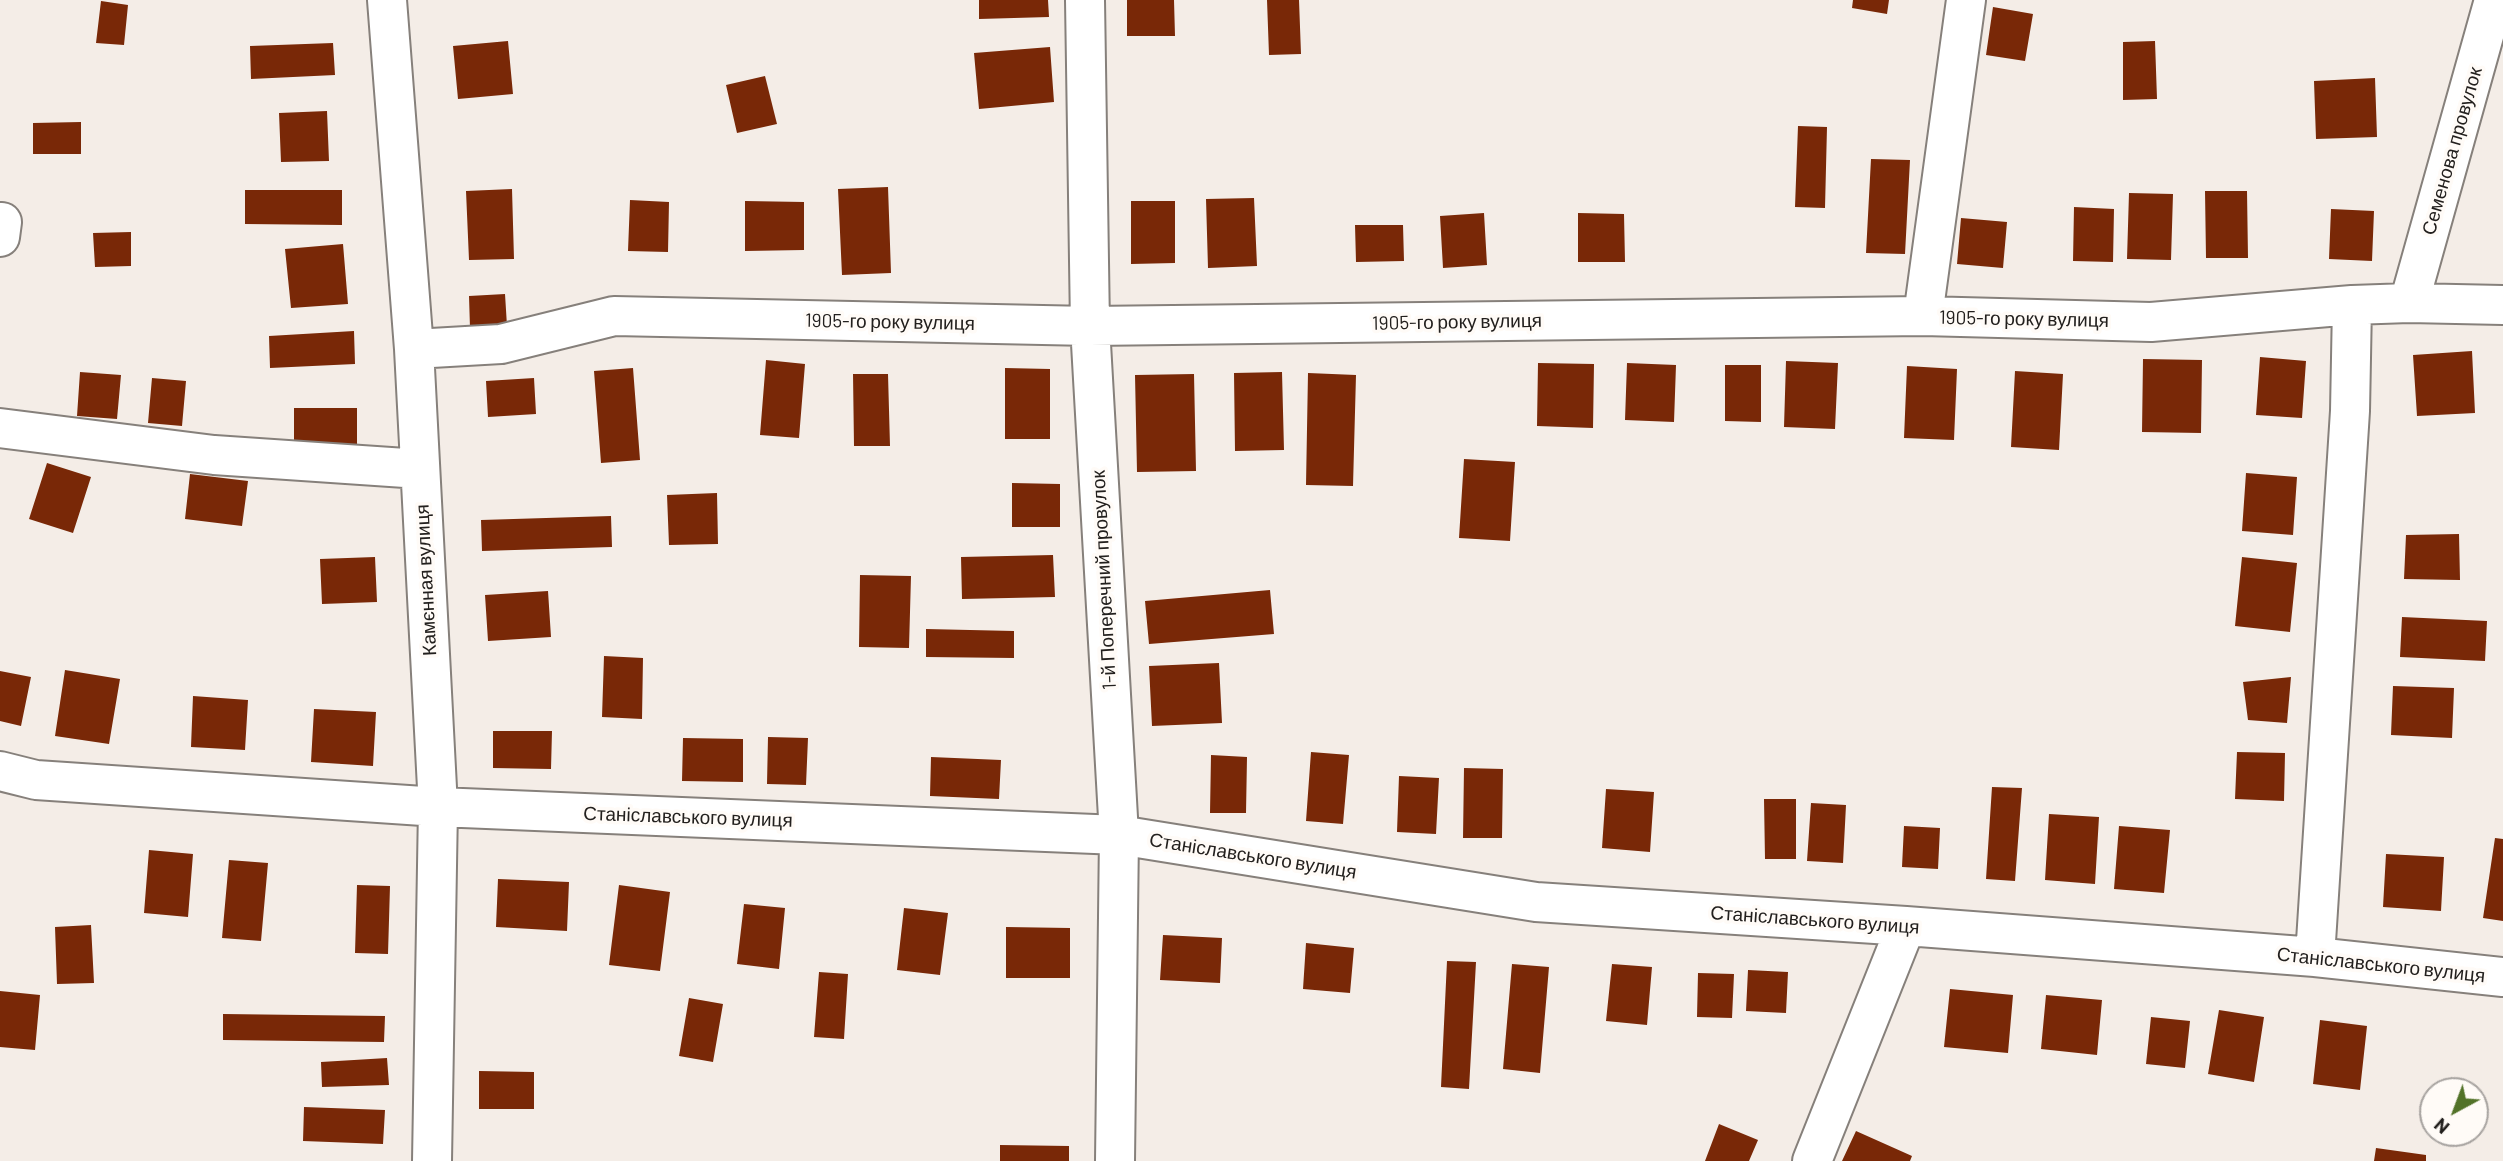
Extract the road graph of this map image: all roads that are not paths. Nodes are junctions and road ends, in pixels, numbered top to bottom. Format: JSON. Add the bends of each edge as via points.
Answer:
{"nodes":[{"id":1,"x":387,"y":0,"type":"edge"},
{"id":2,"x":1085,"y":0,"type":"edge"},
{"id":3,"x":1966,"y":0,"type":"edge"},
{"id":4,"x":2494,"y":0,"type":"edge"},
{"id":5,"x":2409,"y":303,"type":"junction"},
{"id":6,"x":2351,"y":304,"type":"junction"},
{"id":7,"x":2503,"y":304,"type":"edge"},
{"id":8,"x":1923,"y":316,"type":"junction"},
{"id":9,"x":1090,"y":326,"type":"junction"},
{"id":10,"x":414,"y":349,"type":"junction"},
{"id":11,"x":0,"y":428,"type":"edge"},
{"id":12,"x":420,"y":469,"type":"junction"},
{"id":13,"x":0,"y":771,"type":"edge"},
{"id":14,"x":438,"y":807,"type":"junction"},
{"id":15,"x":1119,"y":835,"type":"junction"},
{"id":16,"x":1906,"y":926,"type":"junction"},
{"id":17,"x":2315,"y":957,"type":"junction"},
{"id":18,"x":2503,"y":977,"type":"edge"},
{"id":19,"x":432,"y":1161,"type":"edge"},
{"id":20,"x":1115,"y":1161,"type":"edge"},
{"id":21,"x":1812,"y":1161,"type":"edge"}],
"edges":[{"from":1,"to":10,"type":"street","name":"Камєнная вулиця"},
{"from":2,"to":9,"type":"street","name":"1-й Поперечний провулок"},
{"from":3,"to":8,"type":"street"},
{"from":4,"to":5,"type":"street","name":"Семенова провулок"},
{"from":5,"to":6,"type":"street","name":"1905-го року вулиця"},
{"from":5,"to":7,"type":"street","name":"1905-го року вулиця"},
{"from":6,"to":8,"type":"street","name":"1905-го року вулиця","via":[[2151,322]]},
{"from":6,"to":17,"type":"street","via":[[2350,411]]},
{"from":8,"to":9,"type":"street","name":"1905-го року вулиця"},
{"from":9,"to":10,"type":"street","name":"1905-го року вулиця","via":[[614,316],[501,345]]},
{"from":9,"to":15,"type":"street","name":"1-й Поперечний провулок"},
{"from":10,"to":12,"type":"street","name":"Камєнная вулиця"},
{"from":11,"to":12,"type":"street","via":[[214,455]]},
{"from":12,"to":14,"type":"street","name":"Камєнная вулиця"},
{"from":13,"to":14,"type":"street","name":"Станіславського вулиця","via":[[36,780]]},
{"from":14,"to":15,"type":"street","name":"Станіславського вулиця"},
{"from":14,"to":19,"type":"street","name":"Камєнная вулиця"},
{"from":15,"to":16,"type":"street","name":"Станіславського вулиця","via":[[1536,902]]},
{"from":15,"to":20,"type":"street","name":"1-й Поперечний провулок"},
{"from":16,"to":17,"type":"street","name":"Станіславського вулиця"},
{"from":16,"to":21,"type":"street"},
{"from":17,"to":18,"type":"street","name":"Станіславського вулиця"}]}
